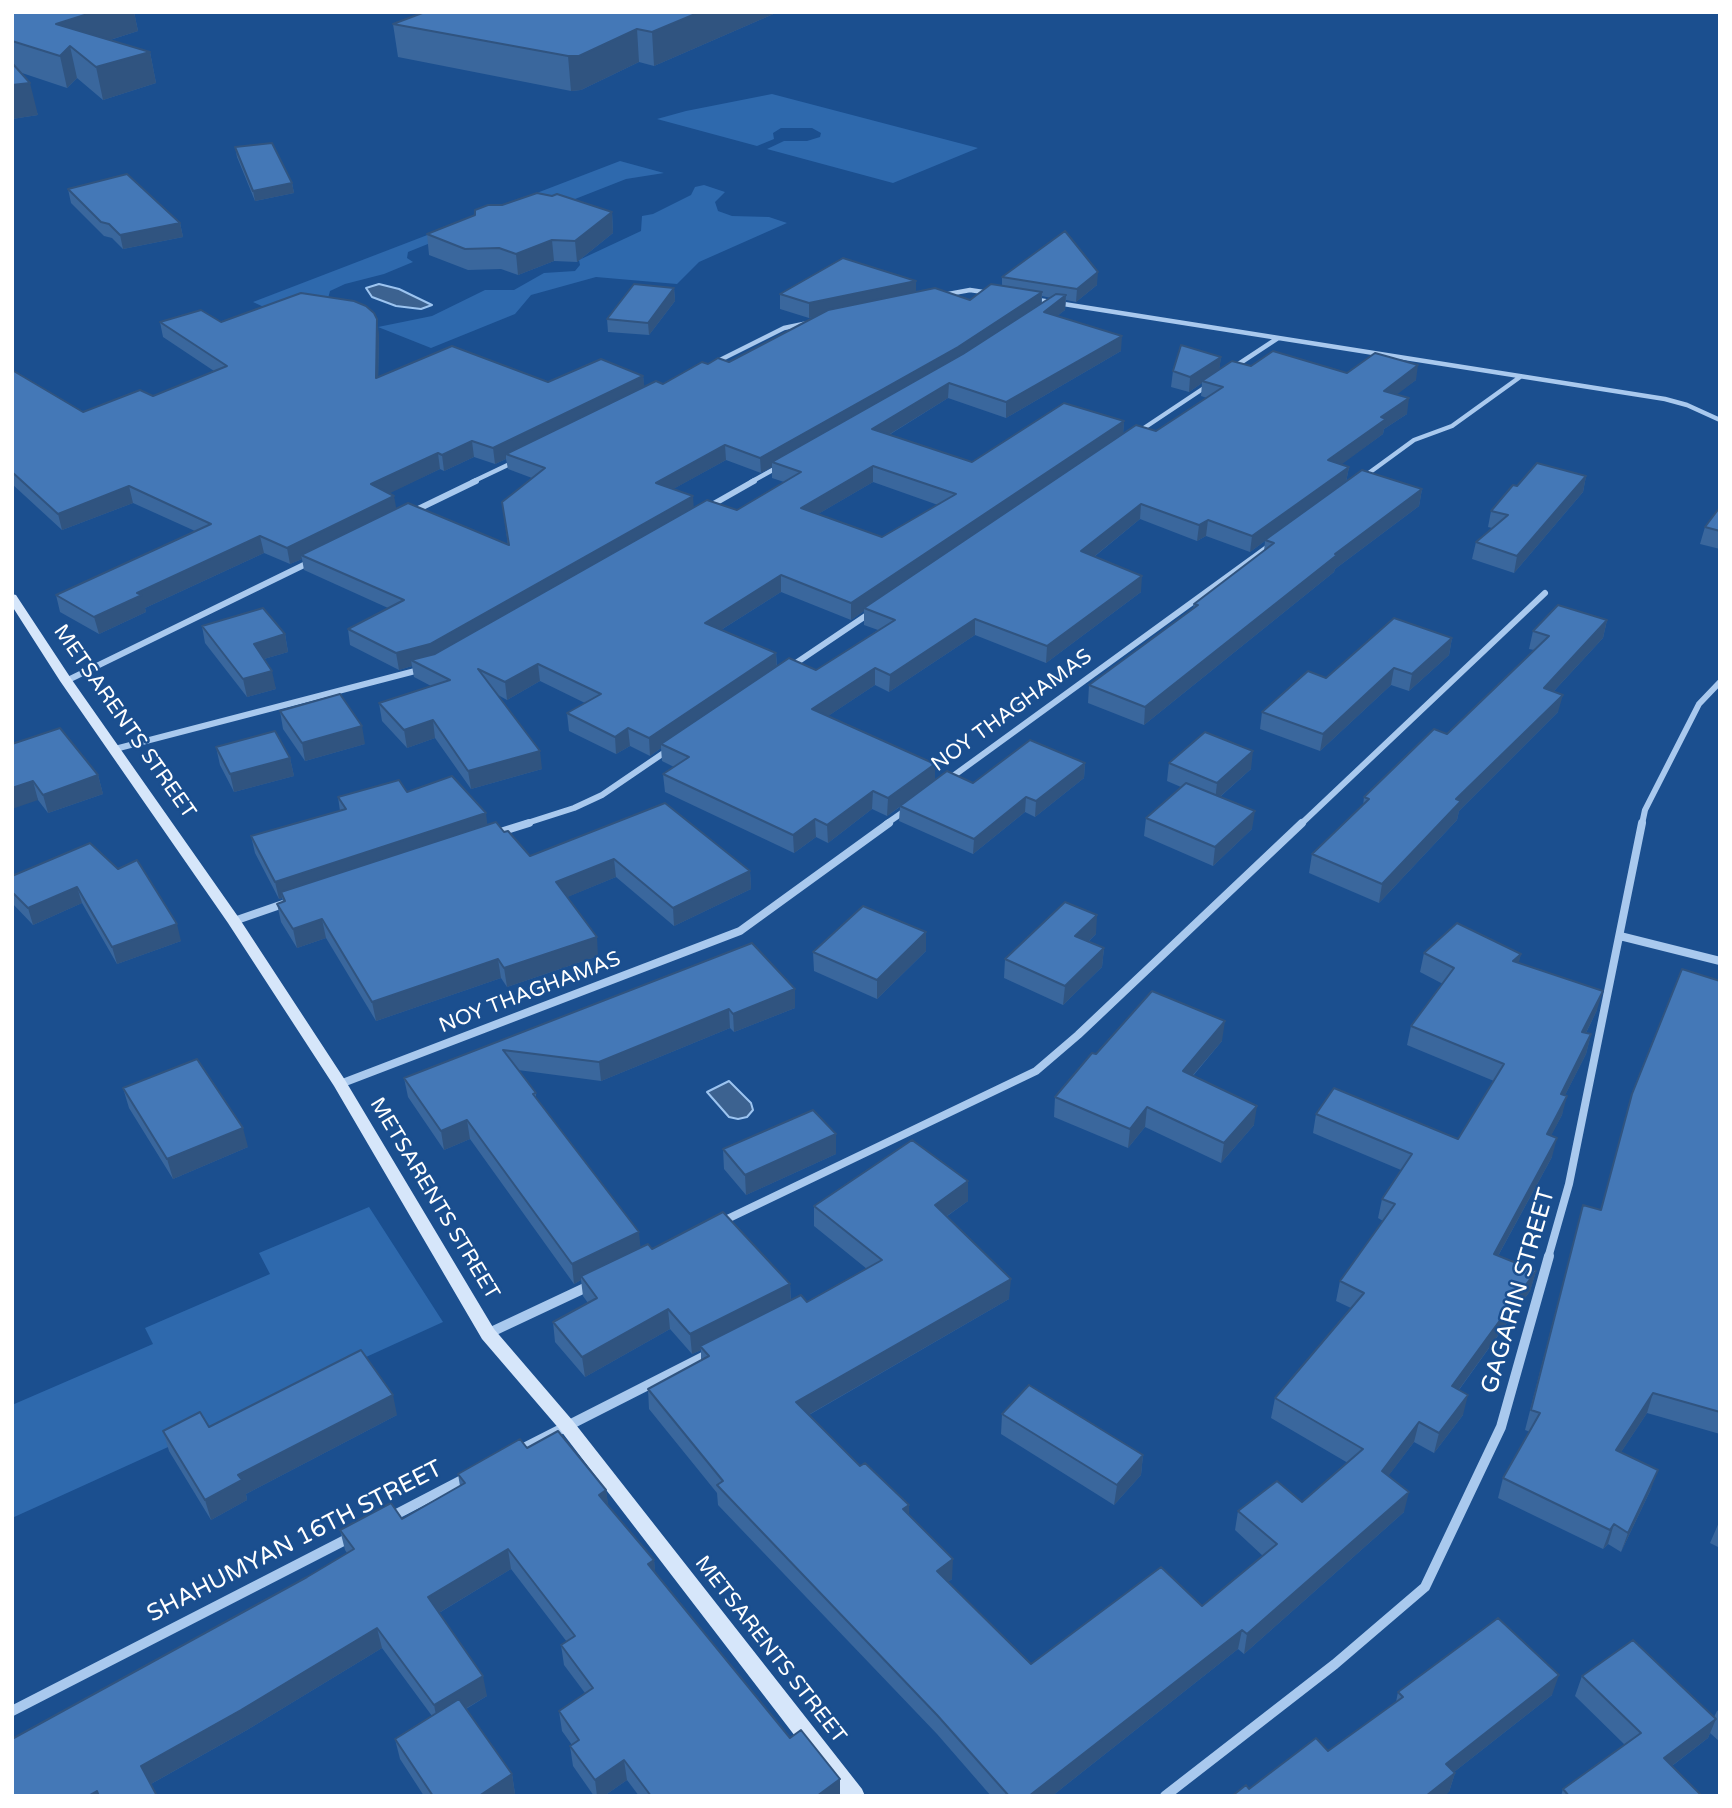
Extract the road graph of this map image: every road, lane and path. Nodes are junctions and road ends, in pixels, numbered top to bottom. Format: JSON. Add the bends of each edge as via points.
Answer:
{"nodes":[{"id":1,"x":995,"y":294,"type":"edge"},
{"id":2,"x":1019,"y":297,"type":"edge"},
{"id":3,"x":932,"y":298,"type":"edge"},
{"id":4,"x":1056,"y":303,"type":"junction"},
{"id":5,"x":1044,"y":310,"type":"edge"},
{"id":6,"x":818,"y":320,"type":"edge"},
{"id":7,"x":1278,"y":338,"type":"junction"},
{"id":8,"x":711,"y":365,"type":"edge"},
{"id":9,"x":1232,"y":369,"type":"edge"},
{"id":10,"x":1520,"y":377,"type":"junction"},
{"id":11,"x":1209,"y":384,"type":"edge"},
{"id":12,"x":1720,"y":420,"type":"edge"},
{"id":13,"x":1129,"y":439,"type":"edge"},
{"id":14,"x":525,"y":456,"type":"edge"},
{"id":15,"x":791,"y":460,"type":"edge"},
{"id":16,"x":1358,"y":481,"type":"edge"},
{"id":17,"x":707,"y":508,"type":"edge"},
{"id":18,"x":401,"y":517,"type":"edge"},
{"id":19,"x":1279,"y":538,"type":"edge"},
{"id":20,"x":314,"y":560,"type":"edge"},
{"id":21,"x":1545,"y":593,"type":"dead end"},
{"id":22,"x":12,"y":597,"type":"edge"},
{"id":23,"x":877,"y":609,"type":"edge"},
{"id":24,"x":422,"y":669,"type":"edge"},
{"id":25,"x":786,"y":671,"type":"edge"},
{"id":26,"x":66,"y":681,"type":"junction"},
{"id":27,"x":1720,"y":682,"type":"edge"},
{"id":28,"x":671,"y":748,"type":"edge"},
{"id":29,"x":115,"y":749,"type":"junction"},
{"id":30,"x":942,"y":784,"type":"edge"},
{"id":31,"x":908,"y":809,"type":"edge"},
{"id":32,"x":484,"y":838,"type":"edge"},
{"id":33,"x":290,"y":902,"type":"edge"},
{"id":34,"x":234,"y":921,"type":"junction"},
{"id":35,"x":1620,"y":936,"type":"junction"},
{"id":36,"x":1718,"y":962,"type":"edge"},
{"id":37,"x":340,"y":1084,"type":"junction"},
{"id":38,"x":712,"y":1227,"type":"edge"},
{"id":39,"x":600,"y":1280,"type":"edge"},
{"id":40,"x":488,"y":1334,"type":"junction"},
{"id":41,"x":713,"y":1352,"type":"edge"},
{"id":42,"x":567,"y":1426,"type":"junction"},
{"id":43,"x":505,"y":1458,"type":"edge"},
{"id":44,"x":481,"y":1471,"type":"edge"},
{"id":45,"x":382,"y":1521,"type":"edge"},
{"id":46,"x":358,"y":1534,"type":"edge"},
{"id":47,"x":12,"y":1711,"type":"edge"},
{"id":48,"x":854,"y":1796,"type":"edge"},
{"id":49,"x":1165,"y":1796,"type":"edge"}],
"edges":[{"from":1,"to":3,"type":"street","via":[[970,290]]},
{"from":2,"to":4,"type":"street"},
{"from":4,"to":5,"type":"street"},
{"from":4,"to":7,"type":"street"},
{"from":6,"to":8,"type":"street","via":[[784,328]]},
{"from":7,"to":9,"type":"street"},
{"from":7,"to":10,"type":"street"},
{"from":10,"to":12,"type":"street","via":[[1665,399]]},
{"from":10,"to":16,"type":"street","via":[[1452,426],[1414,440]]},
{"from":11,"to":13,"type":"street"},
{"from":14,"to":18,"type":"street"},
{"from":15,"to":17,"type":"street"},
{"from":19,"to":30,"type":"street","name":"NOY THAGHAMAS"},
{"from":20,"to":26,"type":"street"},
{"from":21,"to":38,"type":"street","via":[[1036,1071]]},
{"from":22,"to":26,"type":"street","name":"METSARENTS STREET"},
{"from":23,"to":25,"type":"street"},
{"from":24,"to":29,"type":"street"},
{"from":26,"to":29,"type":"street","name":"METSARENTS STREET"},
{"from":27,"to":35,"type":"street","name":"GAGARIN STREET","via":[[1699,704],[1645,810]]},
{"from":28,"to":32,"type":"street","via":[[574,808]]},
{"from":29,"to":34,"type":"street","name":"METSARENTS STREET"},
{"from":31,"to":37,"type":"street","name":"NOY THAGHAMAS","via":[[740,932]]},
{"from":33,"to":34,"type":"street"},
{"from":34,"to":37,"type":"street","name":"METSARENTS STREET"},
{"from":35,"to":36,"type":"street"},
{"from":35,"to":49,"type":"street","name":"GAGARIN STREET","via":[[1569,1184],[1501,1427],[1425,1587],[1335,1664]]},
{"from":37,"to":40,"type":"street","name":"METSARENTS STREET"},
{"from":39,"to":40,"type":"street"},
{"from":40,"to":42,"type":"street","name":"METSARENTS STREET"},
{"from":41,"to":42,"type":"street"},
{"from":42,"to":43,"type":"street"},
{"from":42,"to":48,"type":"street","name":"METSARENTS STREET"},
{"from":44,"to":45,"type":"street","name":"SHAHUMYAN 16TH STREET"},
{"from":46,"to":47,"type":"street","name":"SHAHUMYAN 16TH STREET"}]}
